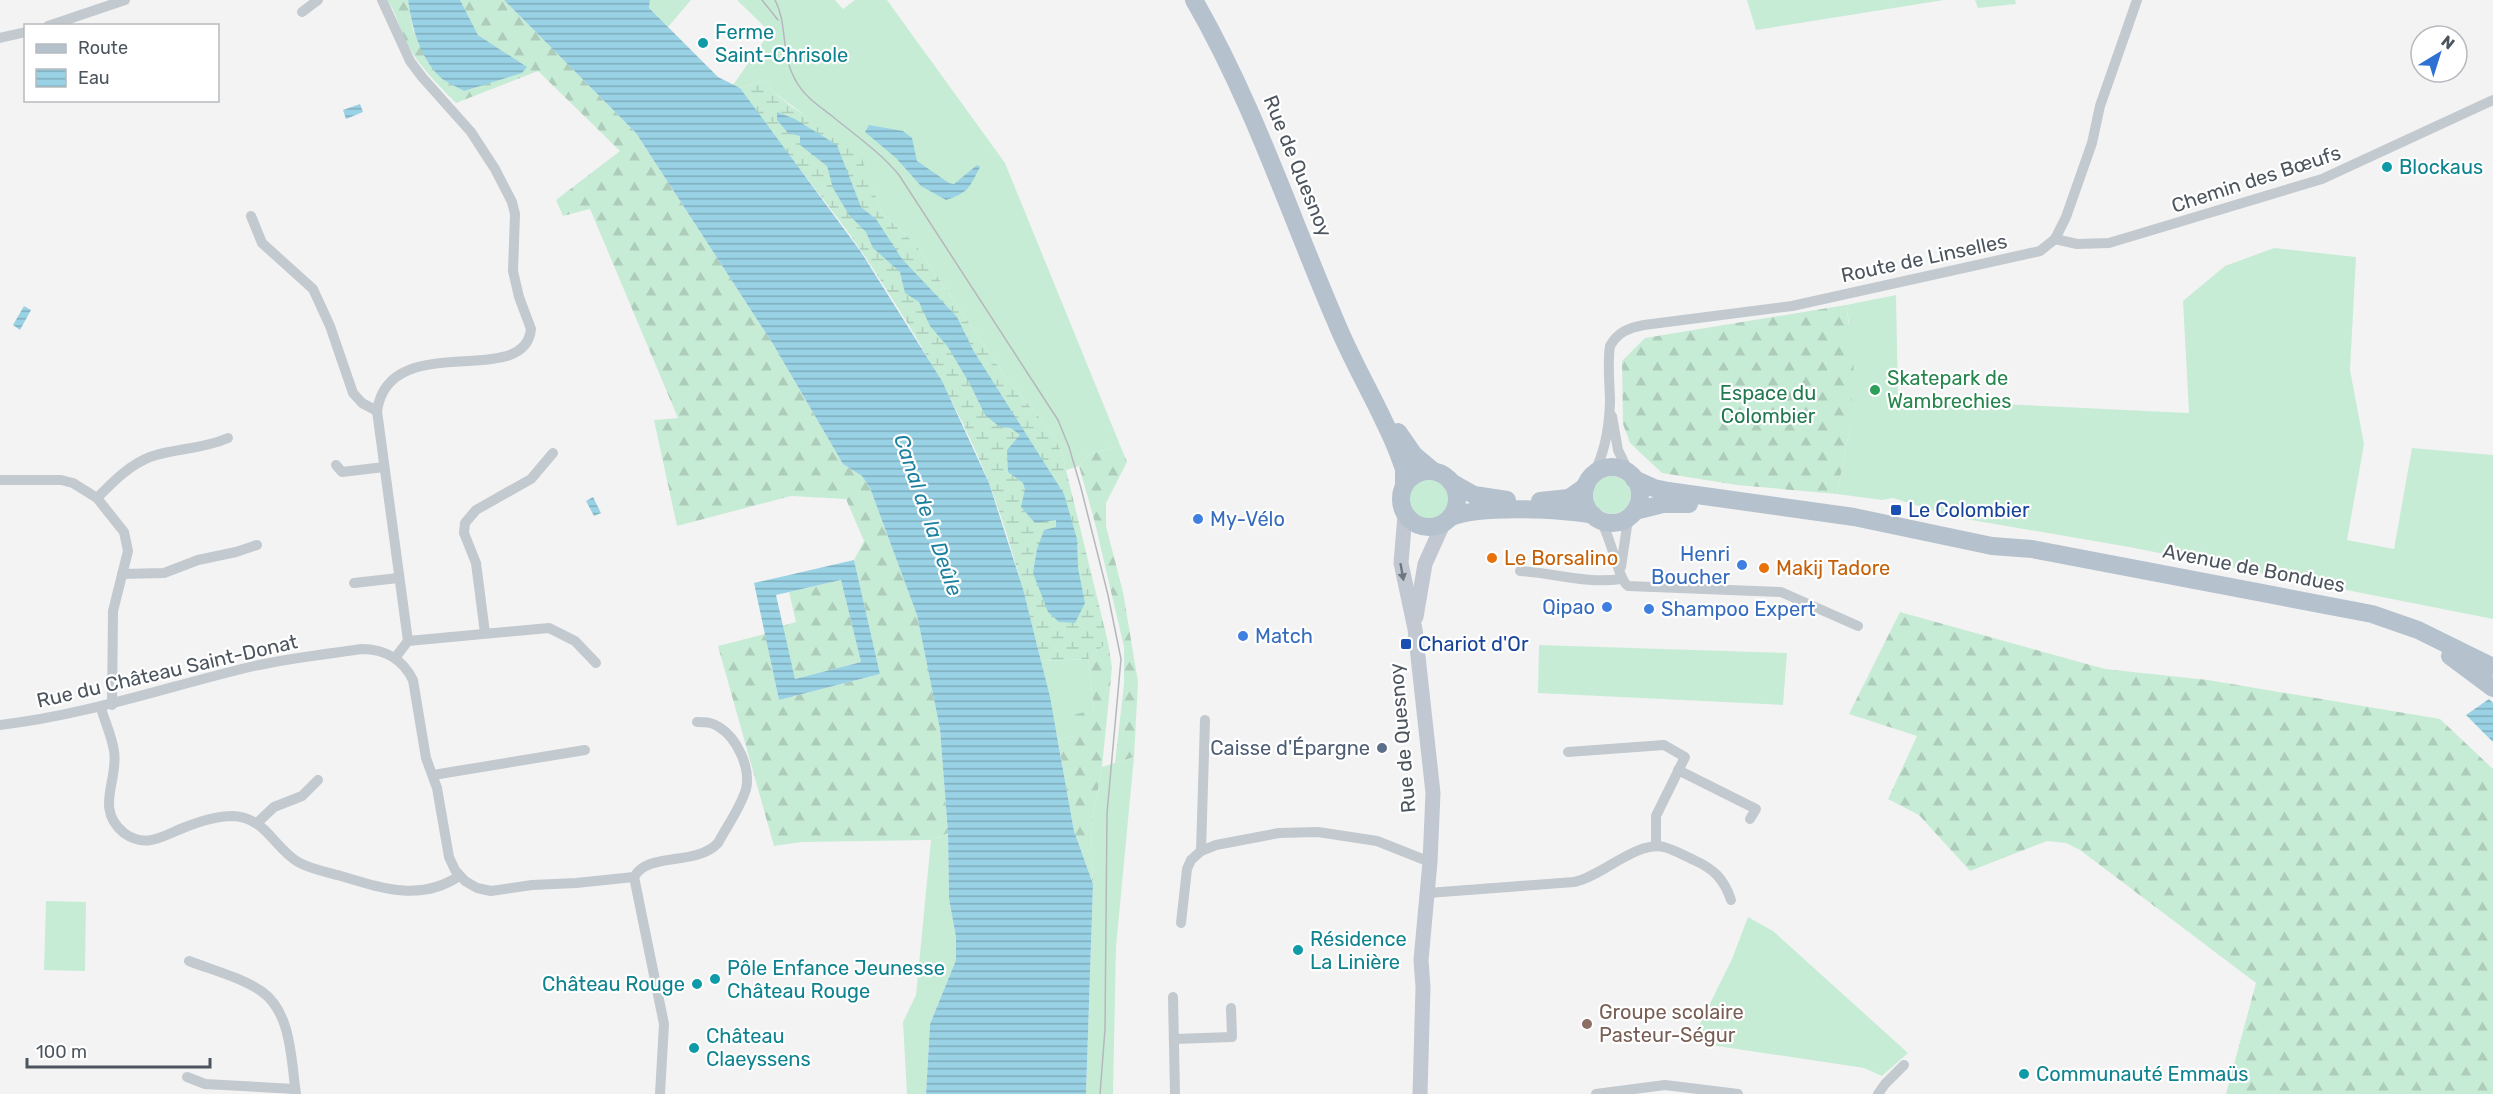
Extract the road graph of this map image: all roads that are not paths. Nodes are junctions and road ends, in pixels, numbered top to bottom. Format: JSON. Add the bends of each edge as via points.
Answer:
{"nodes":[{"id":1,"x":125,"y":0,"type":"edge"},
{"id":2,"x":318,"y":0,"type":"edge"},
{"id":3,"x":382,"y":0,"type":"edge"},
{"id":4,"x":1194,"y":0,"type":"edge"},
{"id":5,"x":2137,"y":0,"type":"edge"},
{"id":6,"x":302,"y":12,"type":"dead end"},
{"id":7,"x":54,"y":24,"type":"edge"},
{"id":8,"x":24,"y":32,"type":"edge"},
{"id":9,"x":0,"y":38,"type":"edge"},
{"id":10,"x":2493,"y":100,"type":"edge"},
{"id":11,"x":251,"y":216,"type":"dead end"},
{"id":12,"x":2055,"y":239,"type":"junction"},
{"id":13,"x":1351,"y":353,"type":"junction"},
{"id":14,"x":1610,"y":403,"type":"junction"},
{"id":15,"x":377,"y":411,"type":"junction"},
{"id":16,"x":228,"y":438,"type":"dead end"},
{"id":17,"x":553,"y":453,"type":"dead end"},
{"id":18,"x":336,"y":465,"type":"dead end"},
{"id":19,"x":384,"y":467,"type":"junction"},
{"id":20,"x":1433,"y":471,"type":"junction"},
{"id":21,"x":1631,"y":476,"type":"junction"},
{"id":22,"x":0,"y":480,"type":"edge"},
{"id":23,"x":1589,"y":481,"type":"junction"},
{"id":24,"x":1451,"y":482,"type":"junction"},
{"id":25,"x":1404,"y":485,"type":"junction"},
{"id":26,"x":97,"y":498,"type":"junction"},
{"id":27,"x":1763,"y":505,"type":"junction"},
{"id":28,"x":1633,"y":513,"type":"junction"},
{"id":29,"x":1405,"y":515,"type":"junction"},
{"id":30,"x":1597,"y":518,"type":"junction"},
{"id":31,"x":1447,"y":520,"type":"junction"},
{"id":32,"x":257,"y":545,"type":"dead end"},
{"id":33,"x":1520,"y":572,"type":"dead end"},
{"id":34,"x":122,"y":574,"type":"junction"},
{"id":35,"x":1620,"y":575,"type":"junction"},
{"id":36,"x":398,"y":578,"type":"junction"},
{"id":37,"x":354,"y":583,"type":"dead end"},
{"id":38,"x":2372,"y":614,"type":"junction"},
{"id":39,"x":1858,"y":626,"type":"dead end"},
{"id":40,"x":1415,"y":629,"type":"junction"},
{"id":41,"x":485,"y":633,"type":"junction"},
{"id":42,"x":408,"y":641,"type":"junction"},
{"id":43,"x":2462,"y":651,"type":"junction"},
{"id":44,"x":395,"y":658,"type":"junction"},
{"id":45,"x":597,"y":660,"type":"dead end"},
{"id":46,"x":2493,"y":667,"type":"edge"},
{"id":47,"x":2493,"y":674,"type":"edge"},
{"id":48,"x":2493,"y":688,"type":"edge"},
{"id":49,"x":112,"y":705,"type":"junction"},
{"id":50,"x":100,"y":708,"type":"junction"},
{"id":51,"x":1205,"y":720,"type":"dead end"},
{"id":52,"x":697,"y":722,"type":"dead end"},
{"id":53,"x":0,"y":725,"type":"edge"},
{"id":54,"x":585,"y":750,"type":"dead end"},
{"id":55,"x":1568,"y":752,"type":"dead end"},
{"id":56,"x":1678,"y":770,"type":"junction"},
{"id":57,"x":433,"y":775,"type":"junction"},
{"id":58,"x":318,"y":780,"type":"dead end"},
{"id":59,"x":1750,"y":819,"type":"dead end"},
{"id":60,"x":257,"y":823,"type":"junction"},
{"id":61,"x":1656,"y":846,"type":"junction"},
{"id":62,"x":1201,"y":851,"type":"junction"},
{"id":63,"x":1430,"y":862,"type":"junction"},
{"id":64,"x":459,"y":876,"type":"junction"},
{"id":65,"x":634,"y":877,"type":"junction"},
{"id":66,"x":1428,"y":893,"type":"junction"},
{"id":67,"x":1731,"y":900,"type":"dead end"},
{"id":68,"x":1181,"y":923,"type":"dead end"},
{"id":69,"x":189,"y":961,"type":"dead end"},
{"id":70,"x":1173,"y":997,"type":"dead end"},
{"id":71,"x":1231,"y":1008,"type":"dead end"},
{"id":72,"x":1174,"y":1039,"type":"junction"},
{"id":73,"x":1904,"y":1065,"type":"dead end"},
{"id":74,"x":187,"y":1077,"type":"dead end"},
{"id":75,"x":296,"y":1091,"type":"edge"},
{"id":76,"x":660,"y":1094,"type":"edge"},
{"id":77,"x":1175,"y":1094,"type":"edge"},
{"id":78,"x":1420,"y":1094,"type":"edge"},
{"id":79,"x":1596,"y":1094,"type":"edge"},
{"id":80,"x":1738,"y":1094,"type":"edge"},
{"id":81,"x":1878,"y":1094,"type":"edge"}],
"edges":[{"from":1,"to":7,"type":"street"},
{"from":2,"to":6,"type":"street"},
{"from":3,"to":15,"type":"street","via":[[410,61],[471,132],[512,202],[513,271],[531,329],[525,344],[512,355],[423,365],[401,373],[386,388]]},
{"from":4,"to":13,"type":"main road","name":"Rue de Quesnoy","via":[[1246,100]]},
{"from":5,"to":12,"type":"street","via":[[2088,153]]},
{"from":8,"to":9,"type":"street"},
{"from":10,"to":12,"type":"street","name":"Chemin des Bœufs","via":[[2322,179],[2109,243],[2077,244]]},
{"from":11,"to":15,"type":"street","via":[[262,243],[313,289],[353,393]]},
{"from":12,"to":14,"type":"street","name":"Route de Linselles","via":[[2040,251],[1792,306],[1631,328],[1618,334],[1610,346]]},
{"from":13,"to":20,"type":"main road","name":"Rue de Quesnoy","via":[[1411,452]]},
{"from":13,"to":25,"type":"main road","name":"Rue de Quesnoy","via":[[1397,450],[1404,469]]},
{"from":14,"to":21,"type":"street","name":"Route de Linselles","via":[[1618,450]]},
{"from":14,"to":23,"type":"street","name":"Route de Linselles","via":[[1605,445]]},
{"from":15,"to":19,"type":"street"},
{"from":16,"to":26,"type":"street","via":[[146,459],[131,467]]},
{"from":17,"to":41,"type":"street","via":[[531,479],[476,510],[465,523],[464,533],[476,563]]},
{"from":18,"to":19,"type":"street","via":[[342,472]]},
{"from":19,"to":36,"type":"street"},
{"from":20,"to":24,"type":"main road"},
{"from":20,"to":25,"type":"main road","via":[[1416,474]]},
{"from":21,"to":23,"type":"main road","via":[[1620,468],[1610,467]]},
{"from":21,"to":27,"type":"main road","name":"Avenue de Bondues","via":[[1659,489]]},
{"from":21,"to":28,"type":"main road","via":[[1640,495]]},
{"from":22,"to":26,"type":"street","via":[[73,483]]},
{"from":23,"to":24,"type":"main road","via":[[1565,499],[1525,501],[1478,496]]},
{"from":23,"to":30,"type":"main road","via":[[1586,503]]},
{"from":24,"to":31,"type":"main road","via":[[1457,497],[1456,509]]},
{"from":25,"to":29,"type":"main road","via":[[1401,502]]},
{"from":26,"to":34,"type":"street","via":[[127,540]]},
{"from":27,"to":28,"type":"main road","name":"Avenue de Bondues","via":[[1663,504]]},
{"from":27,"to":38,"type":"main road","name":"Avenue de Bondues","via":[[1854,517],[1885,515],[1988,534],[2032,549]]},
{"from":28,"to":30,"type":"main road","via":[[1616,522]]},
{"from":28,"to":35,"type":"street","via":[[1627,526]]},
{"from":29,"to":31,"type":"main road","via":[[1422,527],[1432,528]]},
{"from":29,"to":40,"type":"street","name":"Rue de Quesnoy","one_way":true,"via":[[1401,563]]},
{"from":30,"to":31,"type":"main road","via":[[1571,512],[1486,510]]},
{"from":30,"to":35,"type":"street","via":[[1608,532]]},
{"from":31,"to":40,"type":"street","name":"Rue de Quesnoy","via":[[1425,564]]},
{"from":32,"to":34,"type":"street","via":[[164,573]]},
{"from":33,"to":35,"type":"street","via":[[1548,573],[1567,579]]},
{"from":34,"to":49,"type":"street","via":[[113,611]]},
{"from":35,"to":39,"type":"street","via":[[1626,585],[1637,588],[1781,592]]},
{"from":36,"to":37,"type":"street"},
{"from":36,"to":42,"type":"street"},
{"from":38,"to":43,"type":"main road","name":"Avenue de Bondues","via":[[2406,624]]},
{"from":38,"to":48,"type":"main road","via":[[2442,652]]},
{"from":40,"to":63,"type":"street","name":"Rue de Quesnoy","via":[[1433,793]]},
{"from":41,"to":42,"type":"street"},
{"from":41,"to":45,"type":"street","via":[[549,628],[575,641]]},
{"from":42,"to":44,"type":"street"},
{"from":43,"to":46,"type":"main road","name":"Avenue de Bondues"},
{"from":43,"to":47,"type":"main road","name":"Avenue de Bondues"},
{"from":44,"to":49,"type":"street","name":"Rue du Château Saint-Donat","via":[[370,649],[297,658]]},
{"from":44,"to":57,"type":"street","via":[[413,680],[426,758]]},
{"from":49,"to":50,"type":"street","name":"Rue du Château Saint-Donat"},
{"from":50,"to":53,"type":"street","name":"Rue du Château Saint-Donat"},
{"from":50,"to":60,"type":"street","via":[[114,750],[109,805],[118,826],[132,838],[151,841],[222,817],[242,817]]},
{"from":51,"to":62,"type":"street"},
{"from":52,"to":65,"type":"street","via":[[720,727],[735,741],[745,770],[746,790],[713,848],[699,856],[644,866]]},
{"from":54,"to":57,"type":"street"},
{"from":55,"to":56,"type":"street","via":[[1664,745],[1685,757]]},
{"from":56,"to":59,"type":"street","via":[[1756,809]]},
{"from":56,"to":61,"type":"street","via":[[1656,816]]},
{"from":57,"to":64,"type":"street","via":[[449,857]]},
{"from":58,"to":60,"type":"street","via":[[302,795],[269,810]]},
{"from":60,"to":64,"type":"street","via":[[297,861],[377,886],[422,891],[439,888]]},
{"from":61,"to":66,"type":"street","via":[[1574,882]]},
{"from":61,"to":67,"type":"street","via":[[1713,871]]},
{"from":62,"to":63,"type":"street","via":[[1271,834],[1318,832],[1377,841]]},
{"from":62,"to":68,"type":"street","via":[[1189,864]]},
{"from":63,"to":66,"type":"street","name":"Rue de Quesnoy"},
{"from":64,"to":65,"type":"street","via":[[477,888],[491,891]]},
{"from":65,"to":76,"type":"street","via":[[664,1024]]},
{"from":66,"to":78,"type":"street","name":"Rue de Quesnoy","via":[[1421,960]]},
{"from":69,"to":75,"type":"street","via":[[247,983],[271,1001],[286,1029]]},
{"from":70,"to":72,"type":"street"},
{"from":71,"to":72,"type":"street","via":[[1232,1037]]},
{"from":72,"to":77,"type":"street"},
{"from":73,"to":81,"type":"street"},
{"from":74,"to":75,"type":"street","via":[[205,1084]]},
{"from":79,"to":80,"type":"street","via":[[1665,1085]]}]}
